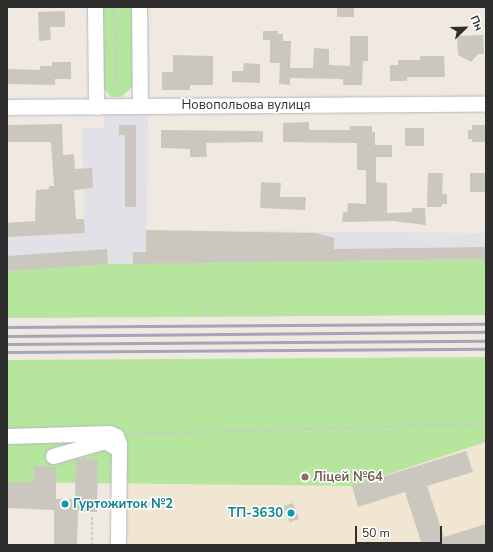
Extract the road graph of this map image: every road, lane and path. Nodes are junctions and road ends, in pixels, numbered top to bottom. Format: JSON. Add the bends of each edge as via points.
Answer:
{"nodes":[{"id":1,"x":95,"y":7,"type":"edge"},
{"id":2,"x":114,"y":7,"type":"edge"},
{"id":3,"x":139,"y":7,"type":"edge"},
{"id":4,"x":116,"y":85,"type":"dead end"},
{"id":5,"x":486,"y":104,"type":"edge"},
{"id":6,"x":140,"y":106,"type":"junction"},
{"id":7,"x":7,"y":107,"type":"edge"},
{"id":8,"x":96,"y":108,"type":"junction"},
{"id":9,"x":206,"y":307,"type":"dead end"},
{"id":10,"x":206,"y":317,"type":"dead end"},
{"id":11,"x":486,"y":424,"type":"edge"},
{"id":12,"x":7,"y":436,"type":"edge"},
{"id":13,"x":116,"y":436,"type":"junction"},
{"id":14,"x":118,"y":453,"type":"junction"},
{"id":15,"x":53,"y":456,"type":"dead end"},
{"id":16,"x":92,"y":517,"type":"dead end"},
{"id":17,"x":92,"y":545,"type":"edge"},
{"id":18,"x":118,"y":545,"type":"edge"}],
"edges":[{"from":1,"to":8,"type":"street"},
{"from":2,"to":4,"type":"path"},
{"from":3,"to":6,"type":"street"},
{"from":5,"to":6,"type":"street","name":"Новопольова вулиця"},
{"from":6,"to":8,"type":"street","name":"Новопольова вулиця"},
{"from":7,"to":8,"type":"street","name":"Новопольова вулиця"},
{"from":9,"to":10,"type":"path"},
{"from":11,"to":13,"type":"path"},
{"from":12,"to":13,"type":"street","via":[[109,433]]},
{"from":13,"to":14,"type":"street"},
{"from":14,"to":15,"type":"street","via":[[113,444],[105,441]]},
{"from":14,"to":18,"type":"street"},
{"from":16,"to":17,"type":"path"}]}
